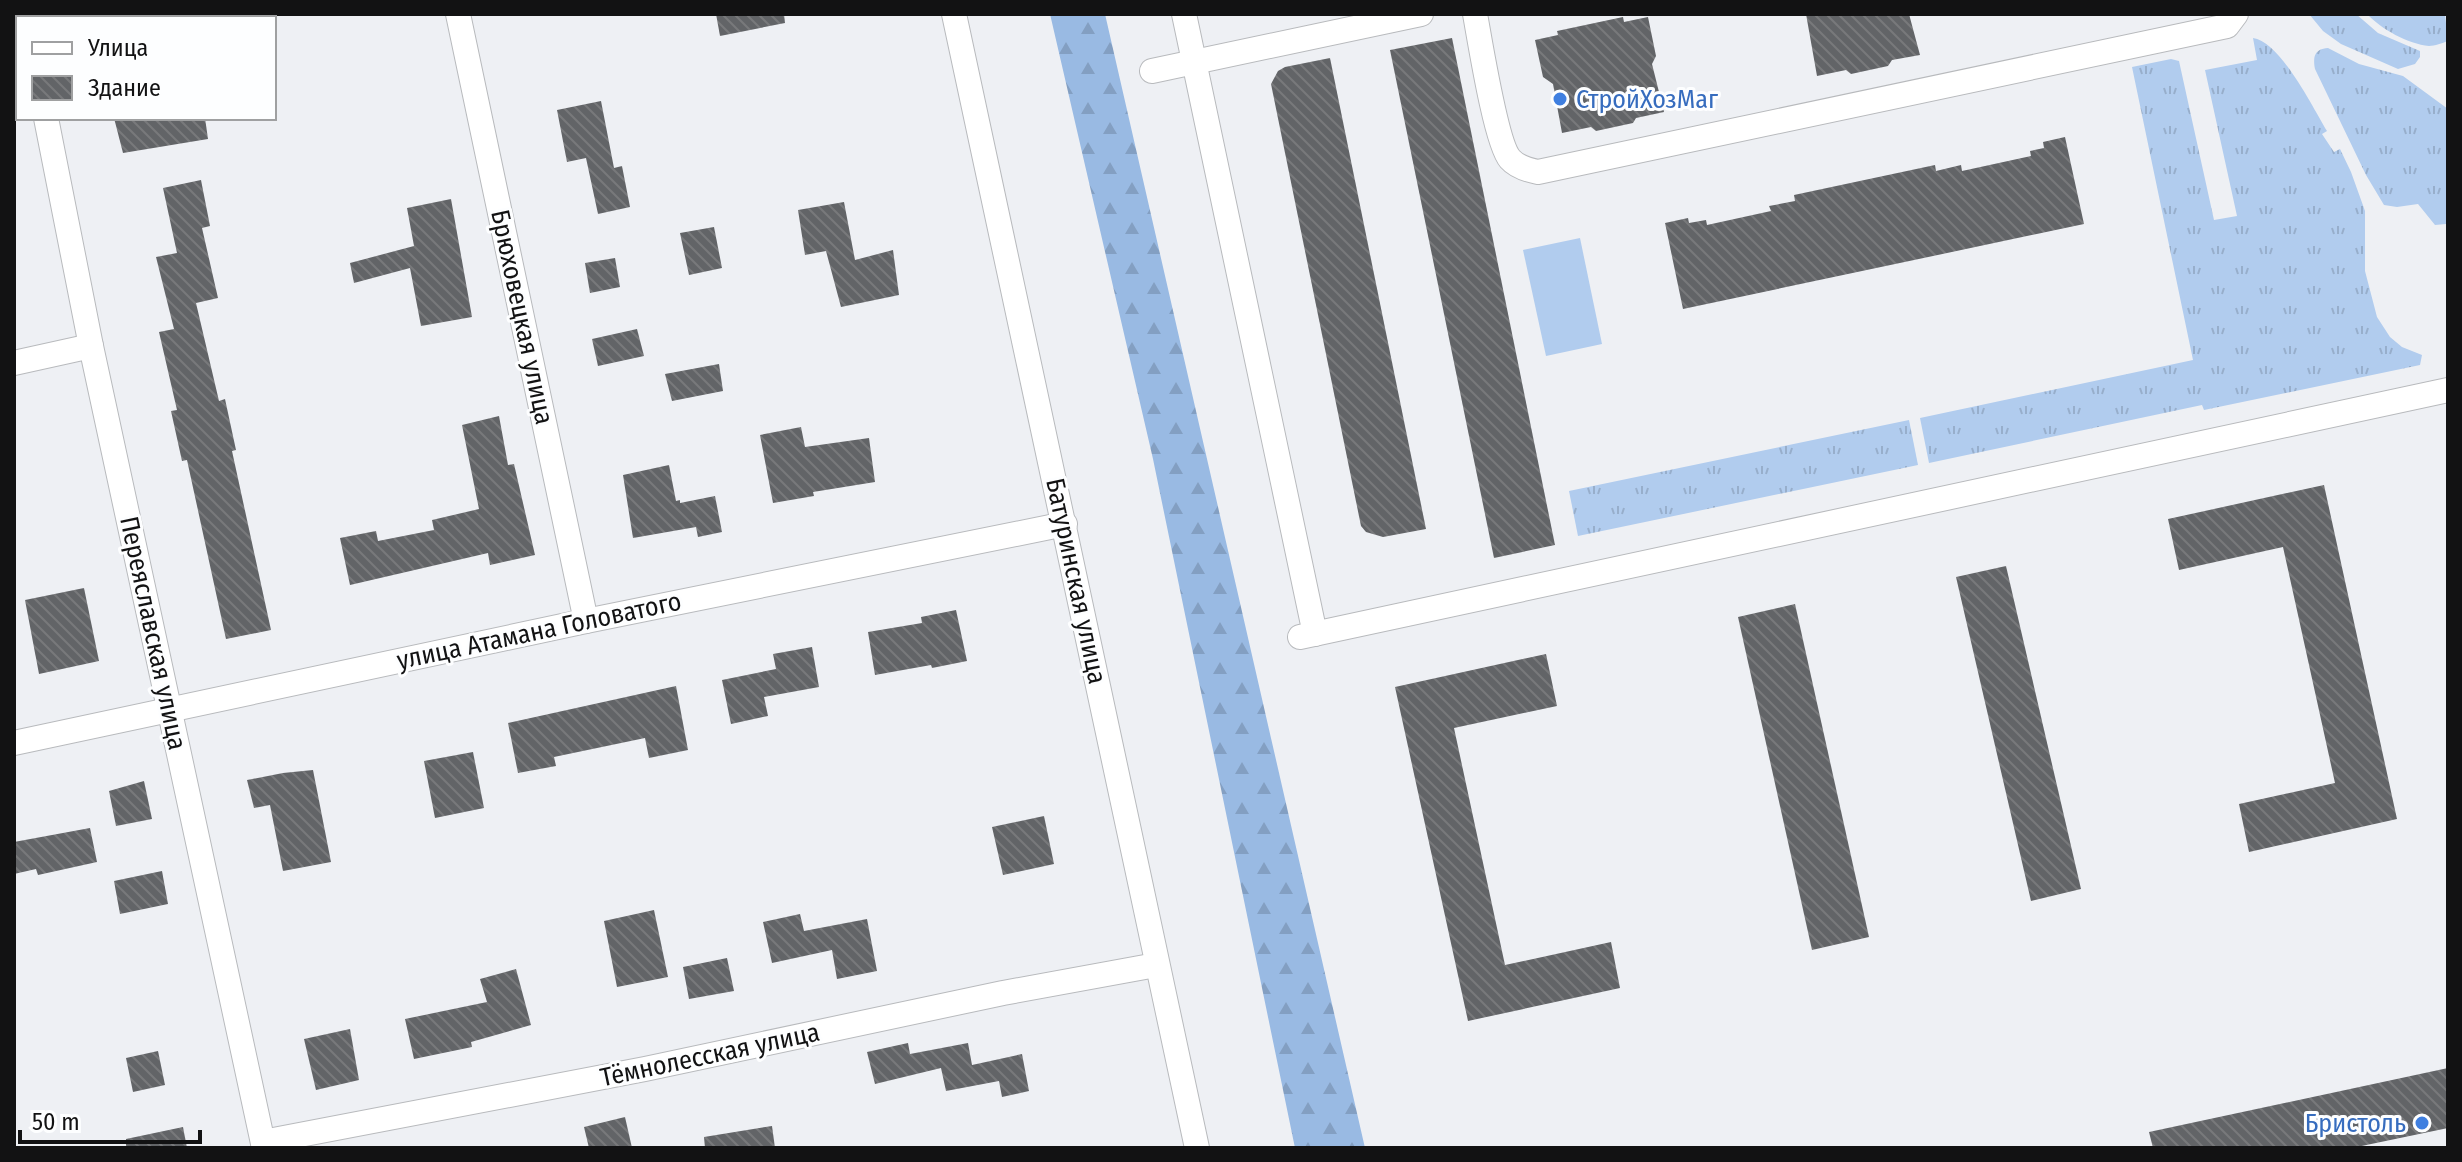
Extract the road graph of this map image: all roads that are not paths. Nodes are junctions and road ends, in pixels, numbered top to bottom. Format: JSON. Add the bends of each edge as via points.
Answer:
{"nodes":[{"id":1,"x":458,"y":14,"type":"edge"},
{"id":2,"x":954,"y":14,"type":"edge"},
{"id":3,"x":1184,"y":14,"type":"edge"},
{"id":4,"x":1421,"y":14,"type":"edge"},
{"id":5,"x":1475,"y":14,"type":"edge"},
{"id":6,"x":2236,"y":14,"type":"edge"},
{"id":7,"x":1194,"y":62,"type":"junction"},
{"id":8,"x":1152,"y":71,"type":"dead end"},
{"id":9,"x":46,"y":120,"type":"edge"},
{"id":10,"x":91,"y":346,"type":"junction"},
{"id":11,"x":14,"y":363,"type":"edge"},
{"id":12,"x":2448,"y":390,"type":"edge"},
{"id":13,"x":1065,"y":524,"type":"junction"},
{"id":14,"x":586,"y":621,"type":"junction"},
{"id":15,"x":170,"y":709,"type":"junction"},
{"id":16,"x":14,"y":743,"type":"edge"},
{"id":17,"x":1156,"y":965,"type":"junction"},
{"id":18,"x":263,"y":1145,"type":"edge"},
{"id":19,"x":1197,"y":1148,"type":"edge"}],
"edges":[{"from":1,"to":14,"type":"street","name":"Брюховецкая улица"},
{"from":2,"to":13,"type":"street","name":"Батуринская улица"},
{"from":3,"to":7,"type":"street"},
{"from":4,"to":7,"type":"street"},
{"from":5,"to":6,"type":"street","via":[[1500,134],[1510,159],[1538,172],[2227,26]]},
{"from":7,"to":8,"type":"street"},
{"from":7,"to":12,"type":"street","via":[[1307,635]]},
{"from":9,"to":10,"type":"street","name":"Переяславская улица"},
{"from":10,"to":11,"type":"street"},
{"from":10,"to":15,"type":"street","name":"Переяславская улица"},
{"from":13,"to":14,"type":"street","name":"улица Атамана Головатого"},
{"from":13,"to":17,"type":"street","name":"Батуринская улица"},
{"from":14,"to":15,"type":"street","name":"улица Атамана Головатого"},
{"from":15,"to":16,"type":"street","name":"улица Атамана Головатого"},
{"from":15,"to":18,"type":"street","name":"Переяславская улица"},
{"from":17,"to":18,"type":"street","name":"Тёмнолесская улица"},
{"from":17,"to":19,"type":"street","name":"Батуринская улица"}]}
